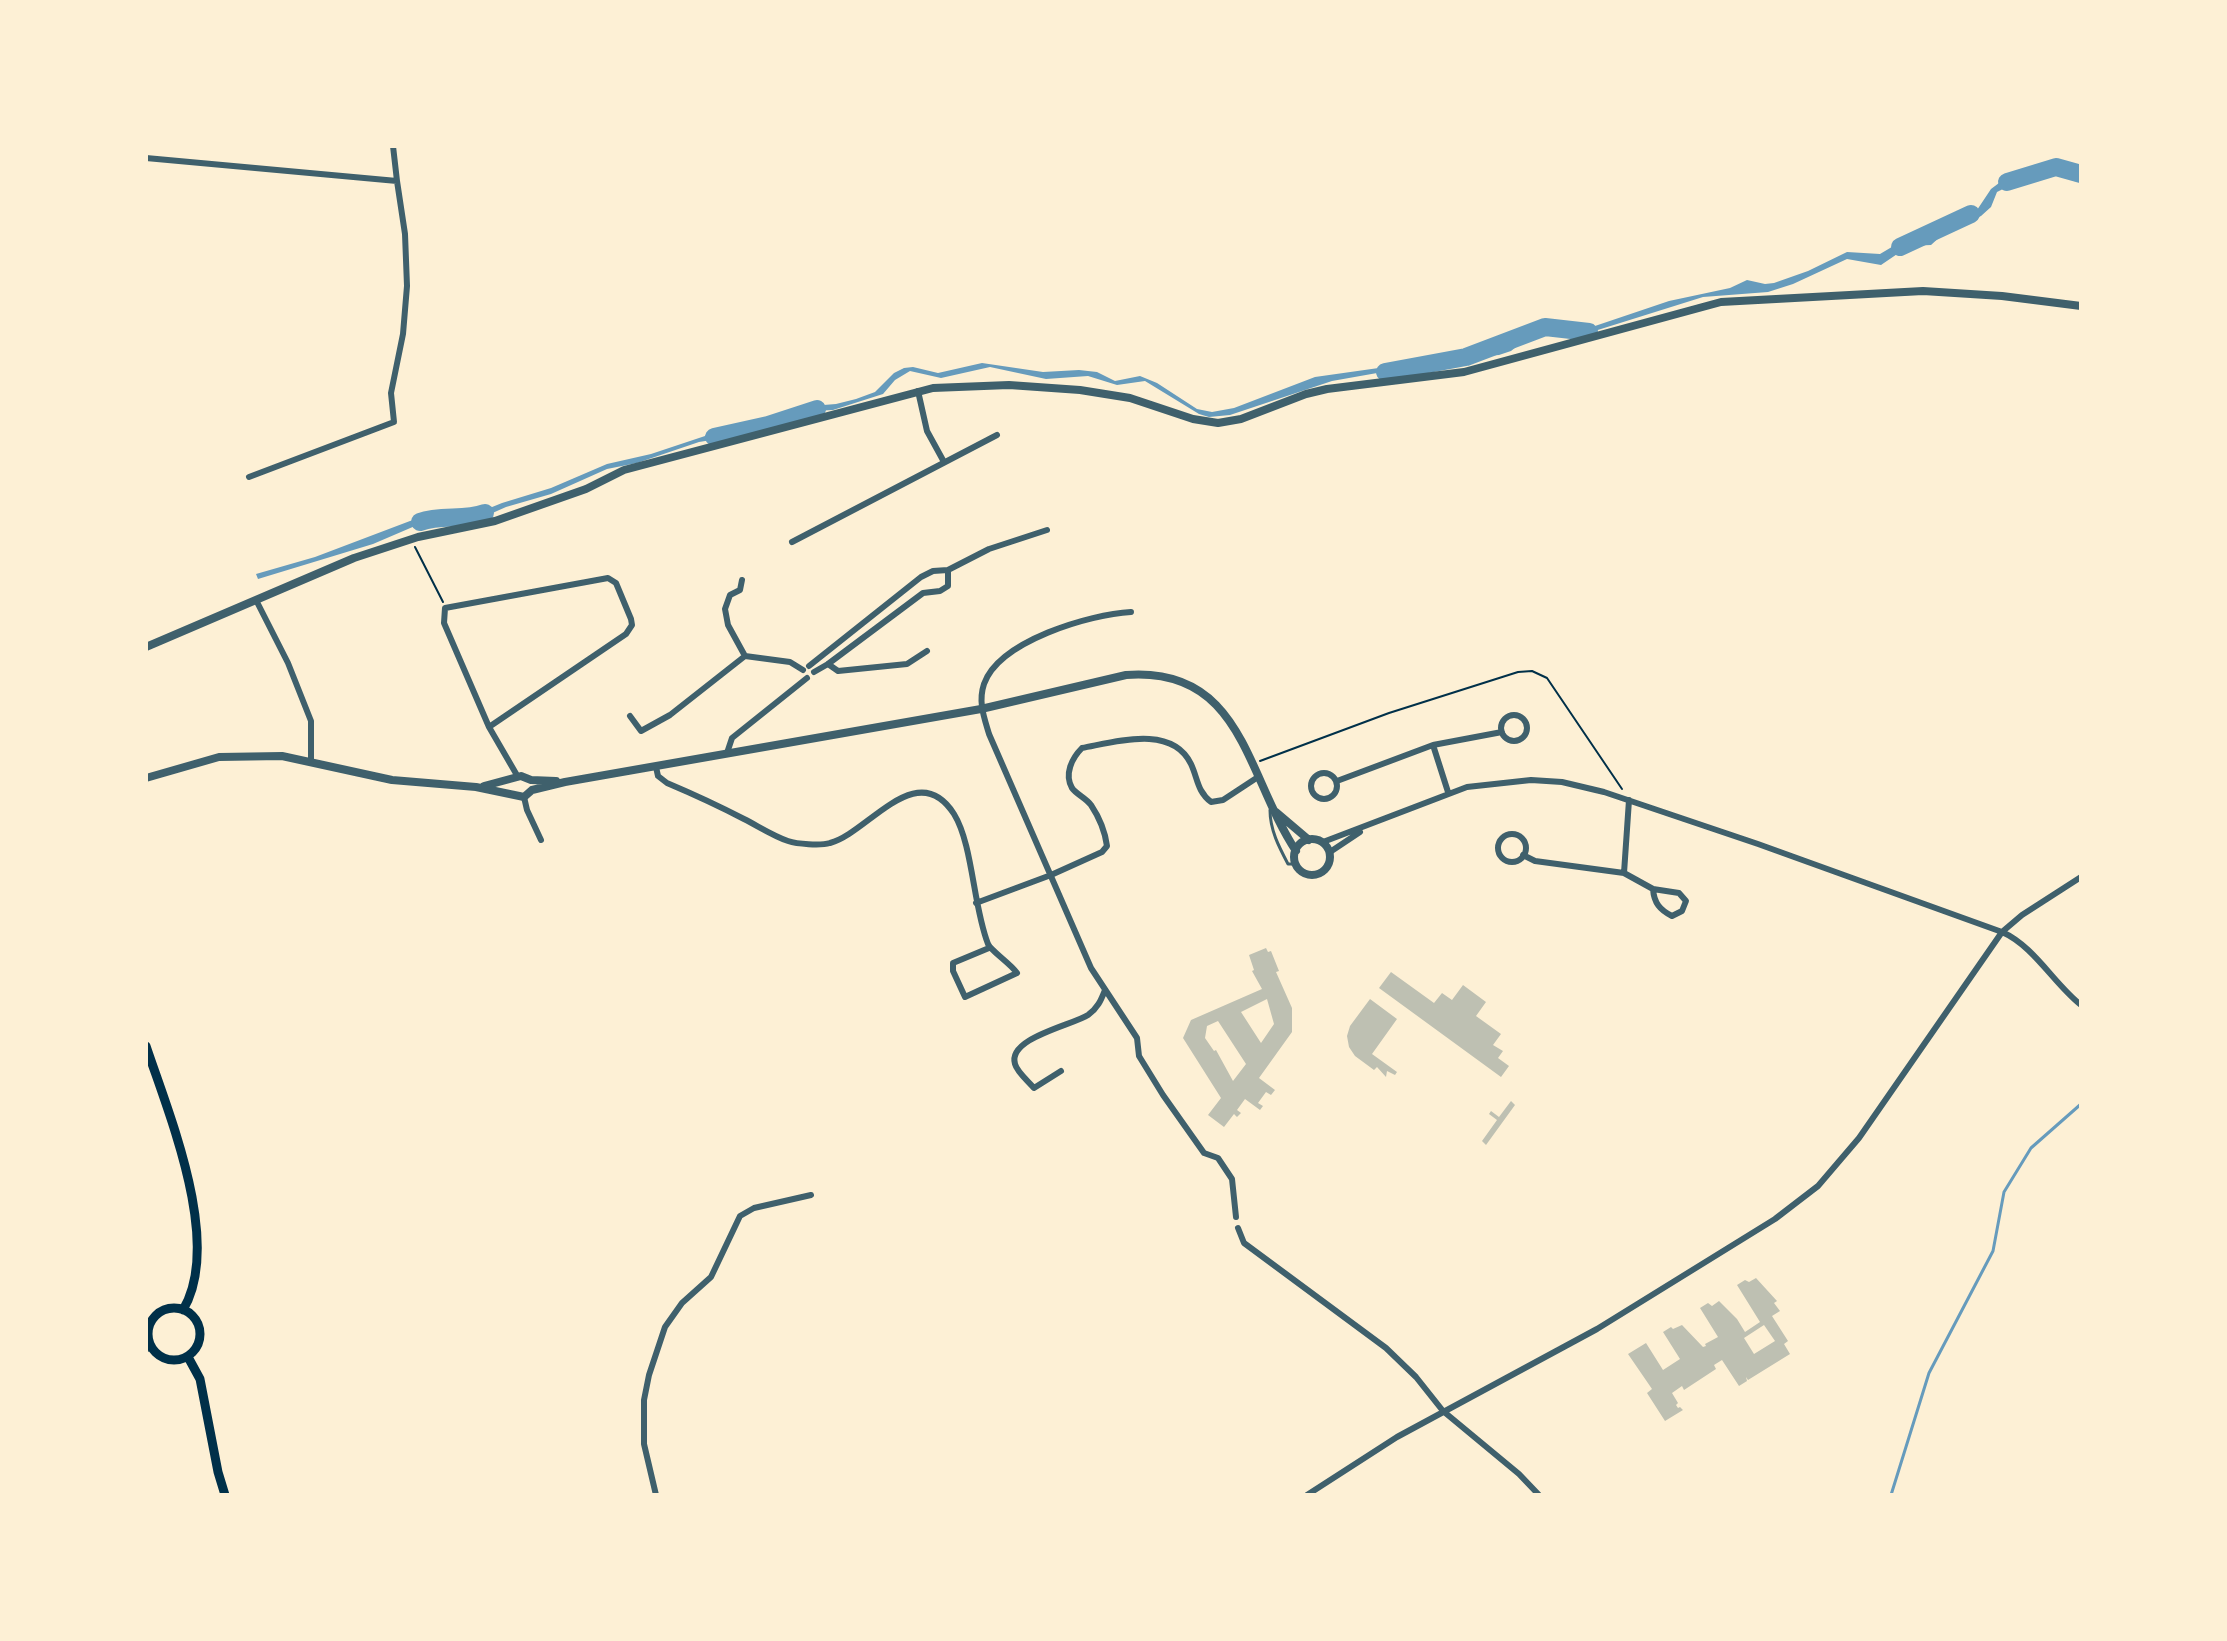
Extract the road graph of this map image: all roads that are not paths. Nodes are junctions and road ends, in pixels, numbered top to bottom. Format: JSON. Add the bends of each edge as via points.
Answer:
{"nodes":[{"id":1,"x":153,"y":146,"type":"edge"},
{"id":2,"x":393,"y":146,"type":"edge"},
{"id":3,"x":148,"y":157,"type":"edge"},
{"id":4,"x":397,"y":181,"type":"junction"},
{"id":5,"x":2081,"y":306,"type":"edge"},
{"id":6,"x":918,"y":391,"type":"junction"},
{"id":7,"x":997,"y":435,"type":"dead end"},
{"id":8,"x":944,"y":462,"type":"junction"},
{"id":9,"x":249,"y":477,"type":"dead end"},
{"id":10,"x":1047,"y":530,"type":"dead end"},
{"id":11,"x":792,"y":542,"type":"dead end"},
{"id":12,"x":948,"y":570,"type":"junction"},
{"id":13,"x":742,"y":580,"type":"dead end"},
{"id":14,"x":256,"y":600,"type":"junction"},
{"id":15,"x":1131,"y":612,"type":"dead end"},
{"id":16,"x":146,"y":647,"type":"edge"},
{"id":17,"x":927,"y":651,"type":"dead end"},
{"id":18,"x":745,"y":656,"type":"junction"},
{"id":19,"x":828,"y":664,"type":"junction"},
{"id":20,"x":809,"y":669,"type":"junction"},
{"id":21,"x":981,"y":709,"type":"junction"},
{"id":22,"x":630,"y":716,"type":"dead end"},
{"id":23,"x":489,"y":727,"type":"junction"},
{"id":24,"x":1502,"y":732,"type":"junction"},
{"id":25,"x":1433,"y":745,"type":"junction"},
{"id":26,"x":727,"y":753,"type":"junction"},
{"id":27,"x":311,"y":761,"type":"junction"},
{"id":28,"x":656,"y":767,"type":"junction"},
{"id":29,"x":1258,"y":777,"type":"junction"},
{"id":30,"x":146,"y":778,"type":"edge"},
{"id":31,"x":516,"y":778,"type":"junction"},
{"id":32,"x":531,"y":780,"type":"junction"},
{"id":33,"x":1337,"y":781,"type":"junction"},
{"id":34,"x":565,"y":782,"type":"junction"},
{"id":35,"x":476,"y":787,"type":"junction"},
{"id":36,"x":532,"y":790,"type":"junction"},
{"id":37,"x":1448,"y":792,"type":"junction"},
{"id":38,"x":514,"y":793,"type":"junction"},
{"id":39,"x":524,"y":797,"type":"junction"},
{"id":40,"x":1629,"y":800,"type":"junction"},
{"id":41,"x":1270,"y":806,"type":"junction"},
{"id":42,"x":1369,"y":826,"type":"junction"},
{"id":43,"x":541,"y":840,"type":"dead end"},
{"id":44,"x":1309,"y":840,"type":"junction"},
{"id":45,"x":1323,"y":842,"type":"junction"},
{"id":46,"x":1296,"y":851,"type":"junction"},
{"id":47,"x":1330,"y":852,"type":"junction"},
{"id":48,"x":1523,"y":855,"type":"junction"},
{"id":49,"x":1296,"y":864,"type":"junction"},
{"id":50,"x":1624,"y":873,"type":"junction"},
{"id":51,"x":1051,"y":875,"type":"junction"},
{"id":52,"x":2081,"y":877,"type":"edge"},
{"id":53,"x":1653,"y":889,"type":"junction"},
{"id":54,"x":976,"y":903,"type":"junction"},
{"id":55,"x":2002,"y":932,"type":"junction"},
{"id":56,"x":989,"y":948,"type":"junction"},
{"id":57,"x":1105,"y":989,"type":"junction"},
{"id":58,"x":2081,"y":1005,"type":"edge"},
{"id":59,"x":146,"y":1046,"type":"edge"},
{"id":60,"x":1061,"y":1071,"type":"dead end"},
{"id":61,"x":811,"y":1195,"type":"dead end"},
{"id":62,"x":1236,"y":1217,"type":"dead end"},
{"id":63,"x":1238,"y":1228,"type":"dead end"},
{"id":64,"x":183,"y":1310,"type":"junction"},
{"id":65,"x":148,"y":1348,"type":"edge"},
{"id":66,"x":188,"y":1357,"type":"junction"},
{"id":67,"x":1443,"y":1411,"type":"junction"},
{"id":68,"x":225,"y":1495,"type":"edge"},
{"id":69,"x":656,"y":1495,"type":"edge"},
{"id":70,"x":1307,"y":1495,"type":"edge"},
{"id":71,"x":1539,"y":1495,"type":"edge"}],
"edges":[{"from":1,"to":3,"type":"street"},
{"from":2,"to":4,"type":"street"},
{"from":3,"to":4,"type":"street"},
{"from":4,"to":9,"type":"street","via":[[407,286],[391,393],[394,422]]},
{"from":5,"to":6,"type":"street","via":[[1923,291],[1721,302],[1476,370],[1317,391],[1218,423],[1080,390],[1009,385]]},
{"from":6,"to":8,"type":"street","via":[[927,431]]},
{"from":6,"to":14,"type":"street","via":[[624,470],[495,521],[354,558]]},
{"from":7,"to":8,"type":"street"},
{"from":8,"to":11,"type":"street"},
{"from":10,"to":12,"type":"street"},
{"from":12,"to":19,"type":"street","via":[[948,586],[923,593]]},
{"from":12,"to":20,"type":"street","via":[[921,577]]},
{"from":13,"to":18,"type":"street","via":[[725,609]]},
{"from":14,"to":16,"type":"street"},
{"from":14,"to":27,"type":"street","via":[[311,721]]},
{"from":15,"to":21,"type":"street","via":[[1076,621],[1029,642],[984,683]]},
{"from":17,"to":19,"type":"street","via":[[907,664],[838,671]]},
{"from":18,"to":20,"type":"street"},
{"from":18,"to":22,"type":"street","via":[[642,734]]},
{"from":19,"to":20,"type":"street"},
{"from":20,"to":26,"type":"street","via":[[812,676],[732,738]]},
{"from":21,"to":26,"type":"street"},
{"from":21,"to":29,"type":"street","via":[[1126,675],[1162,675],[1202,693],[1224,712]]},
{"from":21,"to":51,"type":"street"},
{"from":23,"to":23,"type":"street","via":[[444,623],[445,608],[608,578],[616,583],[631,619],[626,634]]},
{"from":23,"to":31,"type":"street"},
{"from":24,"to":24,"type":"street","via":[[1502,723],[1510,716],[1520,716],[1527,724],[1519,740],[1510,741]]},
{"from":24,"to":25,"type":"street"},
{"from":25,"to":33,"type":"street"},
{"from":25,"to":37,"type":"street"},
{"from":26,"to":28,"type":"street"},
{"from":27,"to":30,"type":"street","via":[[219,757]]},
{"from":27,"to":35,"type":"street","via":[[392,780]]},
{"from":28,"to":34,"type":"street"},
{"from":28,"to":54,"type":"street","via":[[667,783],[790,842],[829,844],[899,798],[938,796],[962,833]]},
{"from":29,"to":41,"type":"street"},
{"from":29,"to":51,"type":"street","via":[[1211,802],[1174,744],[1156,739],[1082,748],[1072,758],[1069,776],[1106,833],[1107,846]]},
{"from":31,"to":32,"type":"street"},
{"from":31,"to":35,"type":"street"},
{"from":31,"to":38,"type":"street"},
{"from":32,"to":34,"type":"street"},
{"from":32,"to":36,"type":"street"},
{"from":33,"to":33,"type":"street","via":[[1322,773],[1312,781],[1312,790],[1328,798],[1337,790]]},
{"from":34,"to":36,"type":"street"},
{"from":35,"to":38,"type":"street"},
{"from":36,"to":39,"type":"street"},
{"from":37,"to":40,"type":"street","via":[[1531,780],[1579,785]]},
{"from":37,"to":42,"type":"street"},
{"from":38,"to":39,"type":"street"},
{"from":39,"to":43,"type":"street"},
{"from":40,"to":50,"type":"street"},
{"from":40,"to":55,"type":"street"},
{"from":41,"to":44,"type":"street"},
{"from":41,"to":46,"type":"street"},
{"from":41,"to":49,"type":"lane","via":[[1270,824],[1281,851],[1288,864]]},
{"from":42,"to":45,"type":"street"},
{"from":42,"to":47,"type":"street"},
{"from":44,"to":45,"type":"street"},
{"from":44,"to":46,"type":"street"},
{"from":45,"to":47,"type":"street"},
{"from":46,"to":49,"type":"street"},
{"from":47,"to":49,"type":"street","via":[[1328,865],[1319,874],[1307,874]]},
{"from":48,"to":48,"type":"street","via":[[1526,847],[1520,836],[1511,834],[1500,842],[1504,859],[1516,861]]},
{"from":48,"to":50,"type":"street"},
{"from":50,"to":53,"type":"street"},
{"from":51,"to":54,"type":"street"},
{"from":51,"to":57,"type":"street"},
{"from":52,"to":55,"type":"street"},
{"from":53,"to":53,"type":"street","via":[[1679,893],[1686,901],[1682,911],[1672,916],[1663,912]]},
{"from":54,"to":56,"type":"street"},
{"from":55,"to":58,"type":"street"},
{"from":55,"to":67,"type":"street","via":[[1859,1138],[1804,1199],[1597,1329]]},
{"from":56,"to":56,"type":"street","via":[[1017,973],[965,997],[953,963]]},
{"from":57,"to":60,"type":"street","via":[[1098,1007],[1086,1016],[1021,1046],[1014,1056],[1015,1066],[1034,1088]]},
{"from":57,"to":62,"type":"street","via":[[1137,1038],[1139,1056],[1163,1095],[1204,1153],[1218,1158],[1232,1179]]},
{"from":59,"to":64,"type":"main road","via":[[190,1189],[198,1273]]},
{"from":61,"to":69,"type":"street","via":[[740,1216],[711,1277],[665,1327],[644,1400],[644,1444]]},
{"from":63,"to":67,"type":"street","via":[[1244,1243],[1386,1348]]},
{"from":64,"to":65,"type":"main road","via":[[172,1308],[152,1320]]},
{"from":64,"to":66,"type":"main road","via":[[200,1331],[200,1341]]},
{"from":65,"to":66,"type":"main road","via":[[174,1361]]},
{"from":66,"to":68,"type":"main road","via":[[200,1379]]},
{"from":67,"to":70,"type":"street"},
{"from":67,"to":71,"type":"street"}]}
